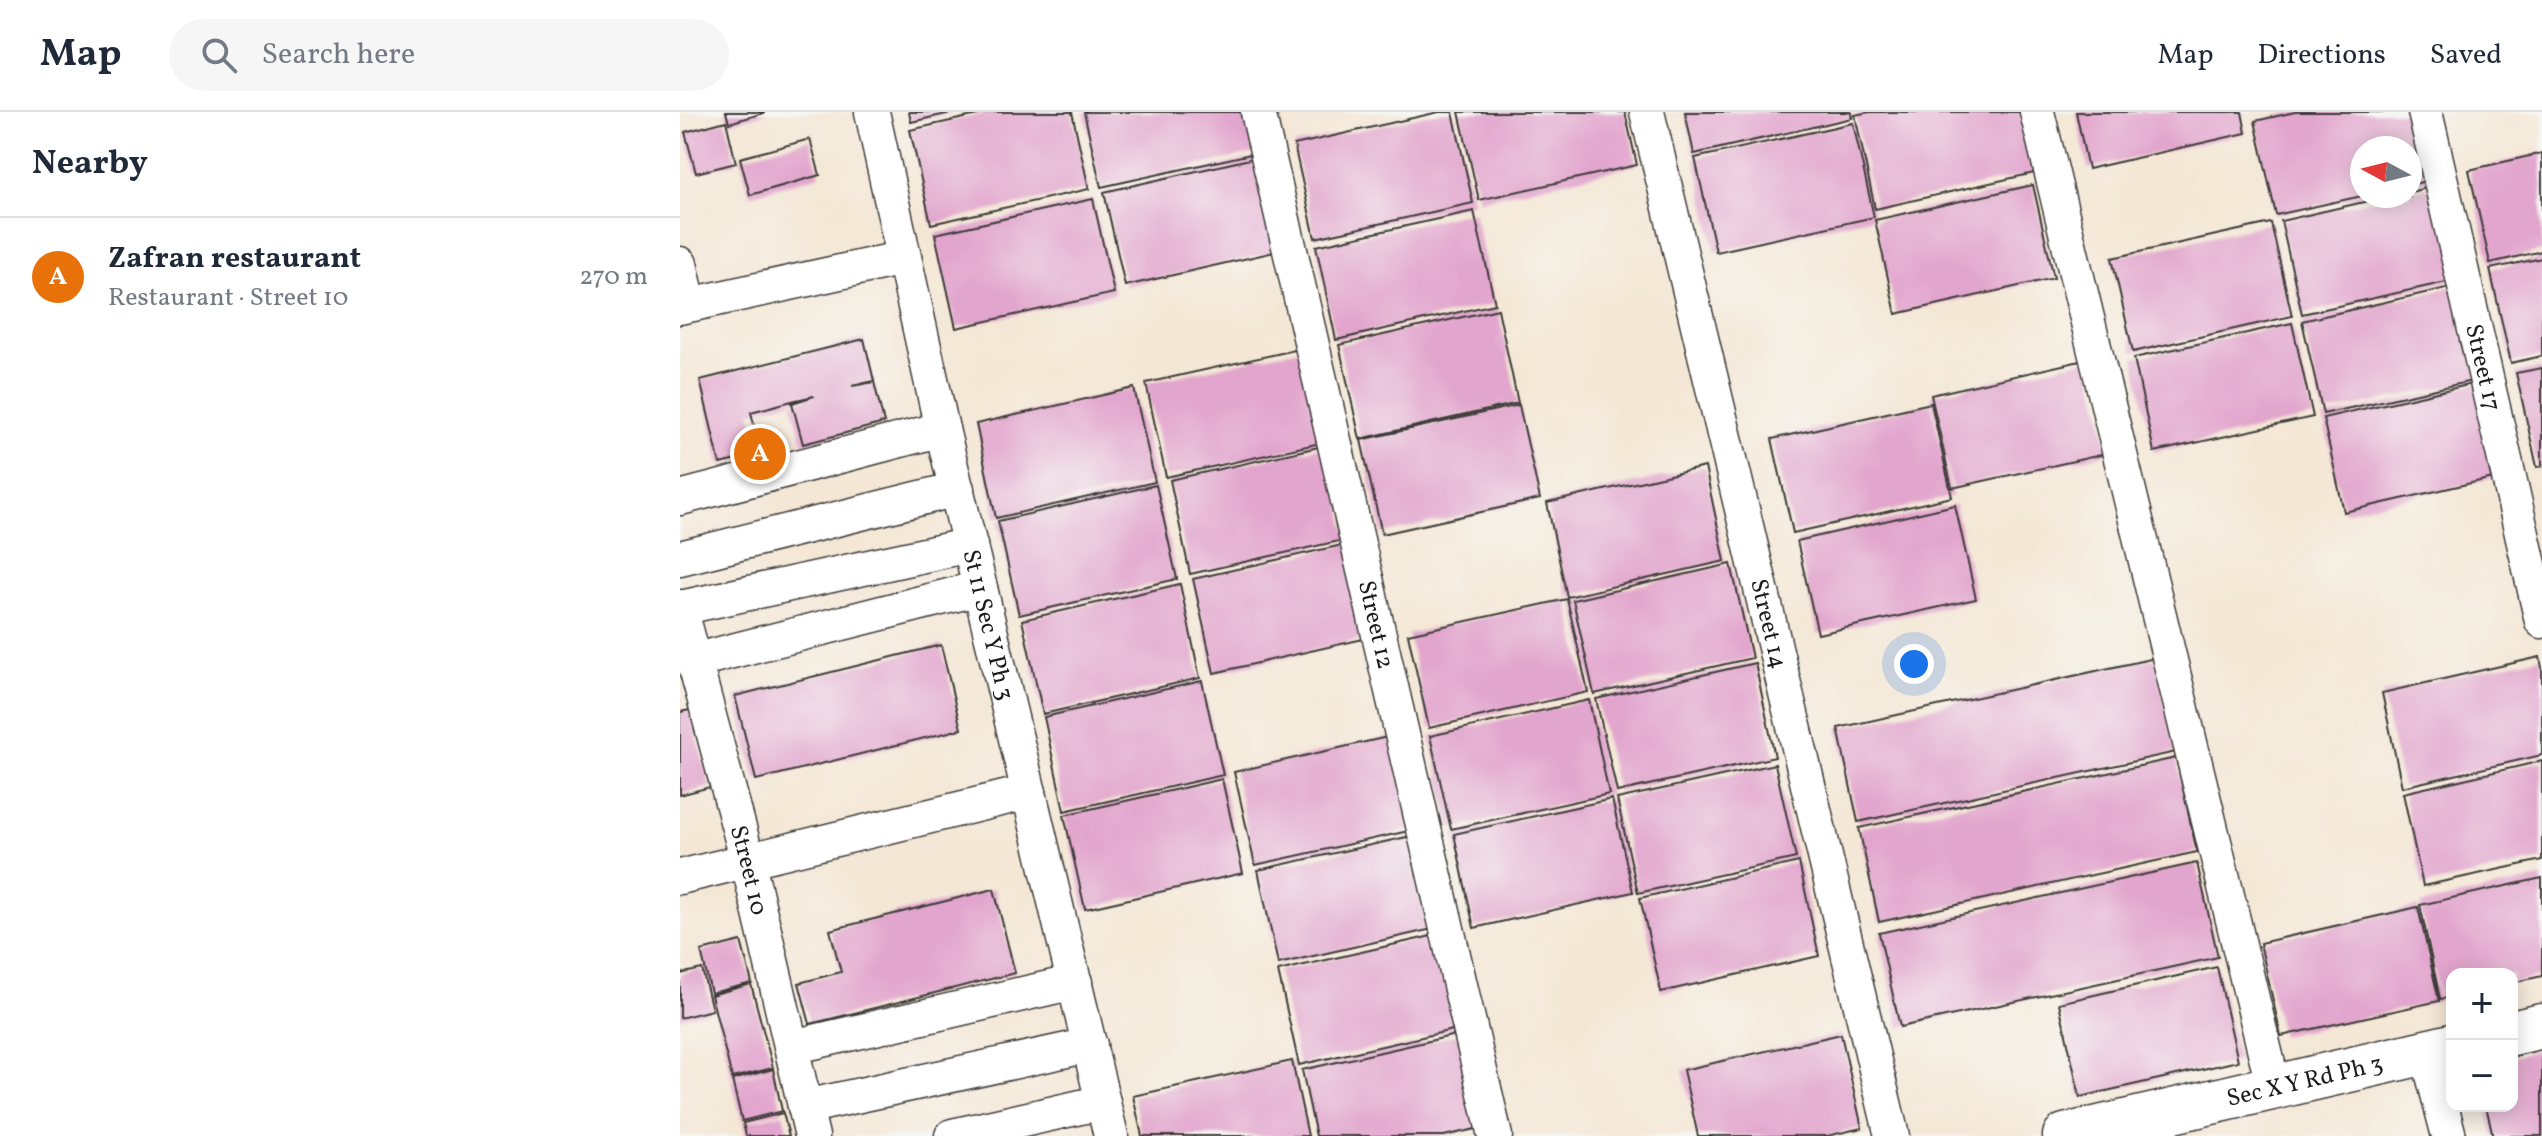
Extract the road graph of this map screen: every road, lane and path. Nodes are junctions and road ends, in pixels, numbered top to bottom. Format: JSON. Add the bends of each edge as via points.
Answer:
{"nodes":[{"id":1,"x":872,"y":112,"type":"edge"},
{"id":2,"x":1258,"y":112,"type":"edge"},
{"id":3,"x":1647,"y":112,"type":"edge"},
{"id":4,"x":2037,"y":112,"type":"edge"},
{"id":5,"x":2425,"y":112,"type":"edge"},
{"id":6,"x":904,"y":258,"type":"junction"},
{"id":7,"x":680,"y":264,"type":"edge"},
{"id":8,"x":685,"y":305,"type":"edge"},
{"id":9,"x":942,"y":429,"type":"junction"},
{"id":10,"x":957,"y":489,"type":"junction"},
{"id":11,"x":680,"y":498,"type":"edge"},
{"id":12,"x":970,"y":545,"type":"junction"},
{"id":13,"x":680,"y":558,"type":"edge"},
{"id":14,"x":980,"y":588,"type":"junction"},
{"id":15,"x":680,"y":608,"type":"edge"},
{"id":16,"x":2542,"y":621,"type":"edge"},
{"id":17,"x":693,"y":661,"type":"junction"},
{"id":18,"x":1029,"y":792,"type":"junction"},
{"id":19,"x":748,"y":862,"type":"junction"},
{"id":20,"x":680,"y":877,"type":"edge"},
{"id":21,"x":1075,"y":982,"type":"junction"},
{"id":22,"x":2542,"y":1026,"type":"edge"},
{"id":23,"x":2518,"y":1032,"type":"edge"},
{"id":24,"x":1090,"y":1045,"type":"junction"},
{"id":25,"x":792,"y":1047,"type":"junction"},
{"id":26,"x":2439,"y":1049,"type":"edge"},
{"id":27,"x":2274,"y":1089,"type":"junction"},
{"id":28,"x":1103,"y":1102,"type":"junction"},
{"id":29,"x":808,"y":1122,"type":"edge"},
{"id":30,"x":952,"y":1136,"type":"edge"},
{"id":31,"x":1111,"y":1136,"type":"edge"},
{"id":32,"x":1495,"y":1136,"type":"edge"},
{"id":33,"x":1892,"y":1136,"type":"edge"},
{"id":34,"x":2065,"y":1136,"type":"edge"},
{"id":35,"x":2449,"y":1136,"type":"edge"}],
"edges":[{"from":1,"to":6,"type":"street","name":"St 11 Sec Y Ph 3"},
{"from":2,"to":32,"type":"street","name":"Street 12"},
{"from":3,"to":33,"type":"street","name":"Street 14"},
{"from":4,"to":27,"type":"street"},
{"from":5,"to":16,"type":"street","name":"Street 17"},
{"from":6,"to":8,"type":"street"},
{"from":6,"to":9,"type":"street","name":"St 11 Sec Y Ph 3"},
{"from":7,"to":8,"type":"street"},
{"from":9,"to":10,"type":"street","name":"St 11 Sec Y Ph 3"},
{"from":9,"to":11,"type":"street"},
{"from":10,"to":12,"type":"street","name":"St 11 Sec Y Ph 3"},
{"from":10,"to":13,"type":"street"},
{"from":12,"to":14,"type":"street","name":"St 11 Sec Y Ph 3"},
{"from":12,"to":15,"type":"street"},
{"from":14,"to":17,"type":"street"},
{"from":14,"to":18,"type":"street","name":"St 11 Sec Y Ph 3"},
{"from":15,"to":17,"type":"street","name":"Street 10"},
{"from":17,"to":19,"type":"street","name":"Street 10"},
{"from":18,"to":19,"type":"street"},
{"from":18,"to":21,"type":"street","name":"St 11 Sec Y Ph 3"},
{"from":19,"to":20,"type":"street"},
{"from":19,"to":25,"type":"street","name":"Street 10"},
{"from":21,"to":24,"type":"street","name":"St 11 Sec Y Ph 3"},
{"from":21,"to":25,"type":"street"},
{"from":22,"to":23,"type":"street"},
{"from":24,"to":28,"type":"street","name":"St 11 Sec Y Ph 3"},
{"from":24,"to":29,"type":"street"},
{"from":25,"to":29,"type":"street","name":"Street 10"},
{"from":26,"to":27,"type":"street","name":"Sec X Y Rd Ph 3"},
{"from":26,"to":35,"type":"street"},
{"from":27,"to":34,"type":"street","name":"Sec X Y Rd Ph 3"},
{"from":28,"to":30,"type":"street"},
{"from":28,"to":31,"type":"street","name":"St 11 Sec Y Ph 3"}]}
